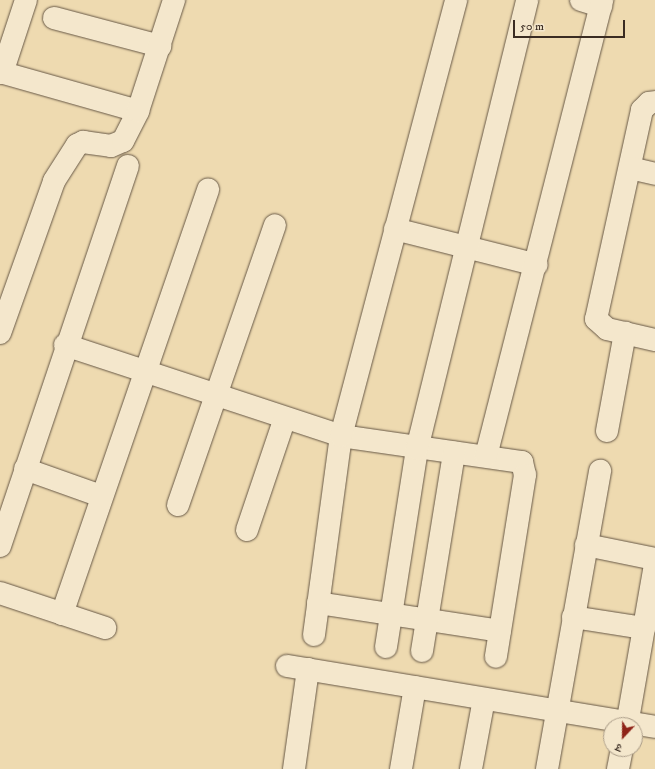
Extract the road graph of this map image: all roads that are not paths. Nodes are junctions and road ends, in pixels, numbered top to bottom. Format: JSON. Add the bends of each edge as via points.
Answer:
{"nodes":[{"id":1,"x":26,"y":0,"type":"edge"},
{"id":2,"x":174,"y":0,"type":"edge"},
{"id":3,"x":456,"y":0,"type":"edge"},
{"id":4,"x":527,"y":0,"type":"edge"},
{"id":5,"x":595,"y":2,"type":"edge"},
{"id":6,"x":54,"y":18,"type":"dead end"},
{"id":7,"x":160,"y":46,"type":"junction"},
{"id":8,"x":1,"y":72,"type":"edge"},
{"id":9,"x":655,"y":102,"type":"edge"},
{"id":10,"x":138,"y":111,"type":"junction"},
{"id":11,"x":128,"y":166,"type":"dead end"},
{"id":12,"x":630,"y":168,"type":"junction"},
{"id":13,"x":655,"y":174,"type":"edge"},
{"id":14,"x":208,"y":189,"type":"dead end"},
{"id":15,"x":275,"y":225,"type":"dead end"},
{"id":16,"x":395,"y":229,"type":"junction"},
{"id":17,"x":465,"y":247,"type":"junction"},
{"id":18,"x":537,"y":265,"type":"junction"},
{"id":19,"x":7,"y":286,"type":"edge"},
{"id":20,"x":0,"y":333,"type":"edge"},
{"id":21,"x":625,"y":333,"type":"junction"},
{"id":22,"x":655,"y":340,"type":"edge"},
{"id":23,"x":65,"y":345,"type":"junction"},
{"id":24,"x":143,"y":371,"type":"junction"},
{"id":25,"x":216,"y":395,"type":"junction"},
{"id":26,"x":285,"y":418,"type":"junction"},
{"id":27,"x":608,"y":431,"type":"dead end"},
{"id":28,"x":341,"y":436,"type":"junction"},
{"id":29,"x":417,"y":449,"type":"junction"},
{"id":30,"x":454,"y":453,"type":"junction"},
{"id":31,"x":486,"y":456,"type":"junction"},
{"id":32,"x":25,"y":469,"type":"junction"},
{"id":33,"x":600,"y":471,"type":"dead end"},
{"id":34,"x":101,"y":496,"type":"junction"},
{"id":35,"x":178,"y":505,"type":"dead end"},
{"id":36,"x":247,"y":530,"type":"dead end"},
{"id":37,"x":586,"y":545,"type":"junction"},
{"id":38,"x":0,"y":546,"type":"edge"},
{"id":39,"x":655,"y":559,"type":"edge"},
{"id":40,"x":655,"y":565,"type":"edge"},
{"id":41,"x":0,"y":593,"type":"edge"},
{"id":42,"x":318,"y":603,"type":"junction"},
{"id":43,"x":62,"y":614,"type":"junction"},
{"id":44,"x":391,"y":614,"type":"junction"},
{"id":45,"x":573,"y":617,"type":"junction"},
{"id":46,"x":426,"y":620,"type":"junction"},
{"id":47,"x":105,"y":628,"type":"dead end"},
{"id":48,"x":644,"y":628,"type":"junction"},
{"id":49,"x":500,"y":631,"type":"junction"},
{"id":50,"x":314,"y":635,"type":"dead end"},
{"id":51,"x":386,"y":647,"type":"dead end"},
{"id":52,"x":422,"y":651,"type":"dead end"},
{"id":53,"x":496,"y":657,"type":"dead end"},
{"id":54,"x":415,"y":687,"type":"junction"},
{"id":55,"x":484,"y":699,"type":"junction"},
{"id":56,"x":556,"y":711,"type":"junction"},
{"id":57,"x":629,"y":717,"type":"edge"},
{"id":58,"x":603,"y":719,"type":"edge"},
{"id":59,"x":643,"y":726,"type":"edge"},
{"id":60,"x":655,"y":727,"type":"edge"},
{"id":61,"x":620,"y":757,"type":"edge"},
{"id":62,"x":294,"y":769,"type":"edge"},
{"id":63,"x":401,"y":769,"type":"edge"},
{"id":64,"x":471,"y":769,"type":"edge"},
{"id":65,"x":547,"y":769,"type":"edge"},
{"id":66,"x":618,"y":769,"type":"edge"}],
"edges":[{"from":1,"to":8,"type":"street"},
{"from":2,"to":7,"type":"street"},
{"from":3,"to":16,"type":"street"},
{"from":4,"to":17,"type":"street"},
{"from":5,"to":18,"type":"street"},
{"from":6,"to":7,"type":"street"},
{"from":7,"to":10,"type":"street"},
{"from":8,"to":10,"type":"street"},
{"from":9,"to":12,"type":"street","via":[[649,102],[642,110]]},
{"from":10,"to":19,"type":"street","via":[[128,134],[118,145],[83,142],[72,149],[54,181]]},
{"from":11,"to":23,"type":"street"},
{"from":12,"to":13,"type":"street"},
{"from":12,"to":21,"type":"street","via":[[596,314],[600,325]]},
{"from":14,"to":24,"type":"street"},
{"from":15,"to":25,"type":"street"},
{"from":16,"to":17,"type":"street"},
{"from":16,"to":28,"type":"street"},
{"from":17,"to":18,"type":"street"},
{"from":17,"to":29,"type":"street"},
{"from":18,"to":31,"type":"street"},
{"from":19,"to":20,"type":"street"},
{"from":21,"to":22,"type":"street"},
{"from":21,"to":27,"type":"street"},
{"from":23,"to":24,"type":"street"},
{"from":23,"to":32,"type":"street"},
{"from":24,"to":25,"type":"street"},
{"from":24,"to":34,"type":"street"},
{"from":25,"to":26,"type":"street"},
{"from":25,"to":35,"type":"street"},
{"from":26,"to":28,"type":"street"},
{"from":26,"to":36,"type":"street"},
{"from":28,"to":29,"type":"street"},
{"from":28,"to":42,"type":"street"},
{"from":29,"to":30,"type":"street"},
{"from":29,"to":44,"type":"street"},
{"from":30,"to":31,"type":"street"},
{"from":30,"to":46,"type":"street"},
{"from":31,"to":49,"type":"street","via":[[522,462],[525,475]]},
{"from":32,"to":34,"type":"street"},
{"from":32,"to":38,"type":"street"},
{"from":33,"to":37,"type":"street"},
{"from":34,"to":43,"type":"street"},
{"from":37,"to":39,"type":"street"},
{"from":37,"to":45,"type":"street"},
{"from":40,"to":48,"type":"street"},
{"from":41,"to":43,"type":"street"},
{"from":42,"to":44,"type":"street"},
{"from":42,"to":50,"type":"street"},
{"from":43,"to":47,"type":"street"},
{"from":44,"to":46,"type":"street"},
{"from":44,"to":51,"type":"street"},
{"from":45,"to":48,"type":"street"},
{"from":45,"to":56,"type":"street"},
{"from":46,"to":49,"type":"street"},
{"from":46,"to":52,"type":"street"},
{"from":48,"to":57,"type":"street"},
{"from":49,"to":53,"type":"street"},
{"from":54,"to":55,"type":"street"},
{"from":54,"to":62,"type":"street","via":[[298,668]]},
{"from":54,"to":63,"type":"street"},
{"from":55,"to":56,"type":"street"},
{"from":55,"to":64,"type":"street"},
{"from":56,"to":58,"type":"street"},
{"from":56,"to":65,"type":"street"},
{"from":59,"to":60,"type":"street"},
{"from":61,"to":66,"type":"street"}]}
